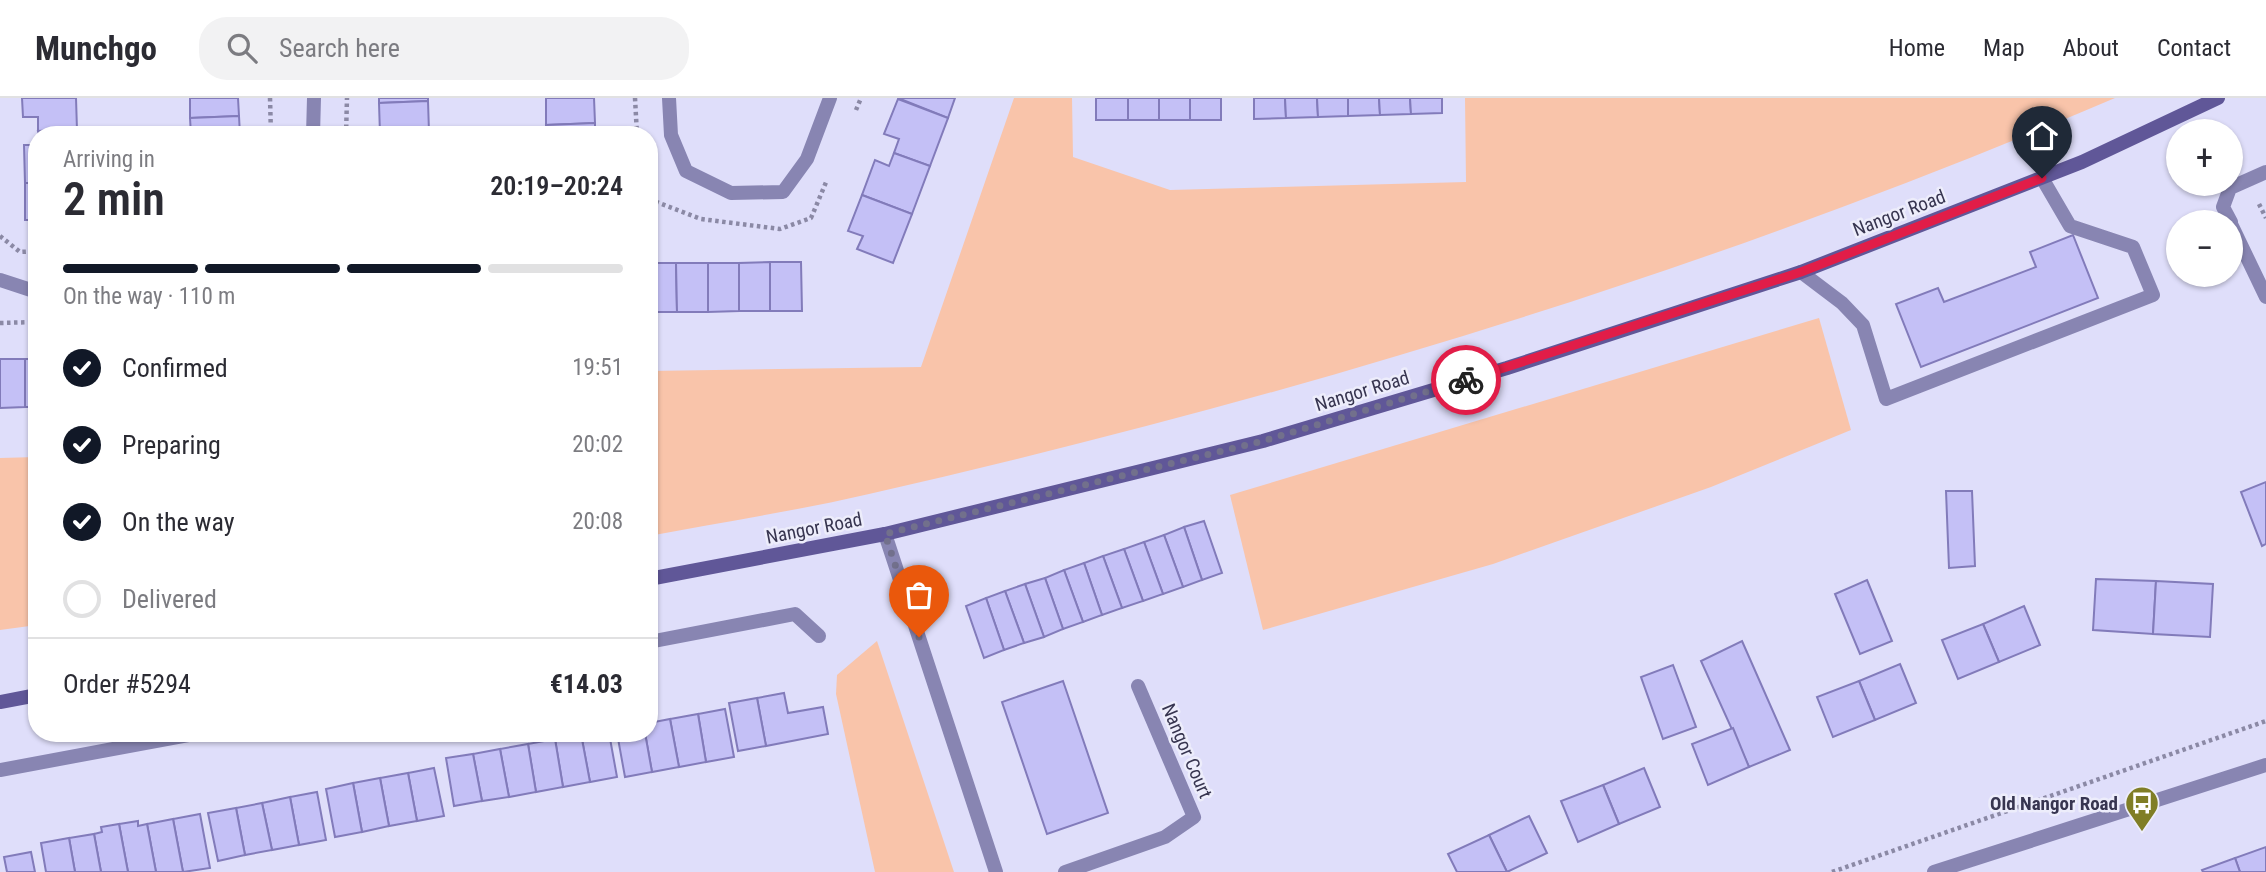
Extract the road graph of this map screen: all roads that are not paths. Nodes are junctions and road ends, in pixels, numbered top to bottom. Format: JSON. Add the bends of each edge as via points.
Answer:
{"nodes":[{"id":1,"x":314,"y":98,"type":"edge"},
{"id":2,"x":669,"y":98,"type":"edge"},
{"id":3,"x":830,"y":98,"type":"edge"},
{"id":4,"x":2218,"y":98,"type":"edge"},
{"id":5,"x":313,"y":126,"type":"edge"},
{"id":6,"x":2266,"y":172,"type":"edge"},
{"id":7,"x":2042,"y":178,"type":"junction"},
{"id":8,"x":2224,"y":210,"type":"edge"},
{"id":9,"x":2243,"y":248,"type":"edge"},
{"id":10,"x":1801,"y":272,"type":"junction"},
{"id":11,"x":0,"y":280,"type":"edge"},
{"id":12,"x":28,"y":289,"type":"edge"},
{"id":13,"x":2266,"y":297,"type":"edge"},
{"id":14,"x":885,"y":534,"type":"junction"},
{"id":15,"x":658,"y":577,"type":"edge"},
{"id":16,"x":819,"y":636,"type":"dead end"},
{"id":17,"x":658,"y":640,"type":"edge"},
{"id":18,"x":1138,"y":686,"type":"dead end"},
{"id":19,"x":28,"y":697,"type":"edge"},
{"id":20,"x":0,"y":702,"type":"edge"},
{"id":21,"x":151,"y":742,"type":"edge"},
{"id":22,"x":2266,"y":765,"type":"edge"},
{"id":23,"x":0,"y":770,"type":"edge"},
{"id":24,"x":996,"y":872,"type":"edge"},
{"id":25,"x":1065,"y":872,"type":"edge"},
{"id":26,"x":1934,"y":872,"type":"edge"}],
"edges":[{"from":1,"to":5,"type":"street"},
{"from":2,"to":3,"type":"street","via":[[671,135],[686,171],[731,193],[783,192],[807,159]]},
{"from":4,"to":7,"type":"main road","name":"Nangor Road"},
{"from":6,"to":8,"type":"street","via":[[2230,188]]},
{"from":7,"to":10,"type":"main road","name":"Nangor Road"},
{"from":7,"to":10,"type":"street","via":[[2070,226],[2133,247],[2153,295],[1886,398],[1863,325]]},
{"from":9,"to":13,"type":"street"},
{"from":10,"to":14,"type":"main road","name":"Nangor Road","via":[[1263,441]]},
{"from":11,"to":12,"type":"street"},
{"from":14,"to":15,"type":"main road","name":"Nangor Road"},
{"from":14,"to":24,"type":"street"},
{"from":16,"to":17,"type":"street","via":[[796,614]]},
{"from":18,"to":25,"type":"street","name":"Nangor Court","via":[[1194,817],[1165,837]]},
{"from":19,"to":20,"type":"main road"},
{"from":21,"to":23,"type":"street"},
{"from":22,"to":26,"type":"street"}]}
